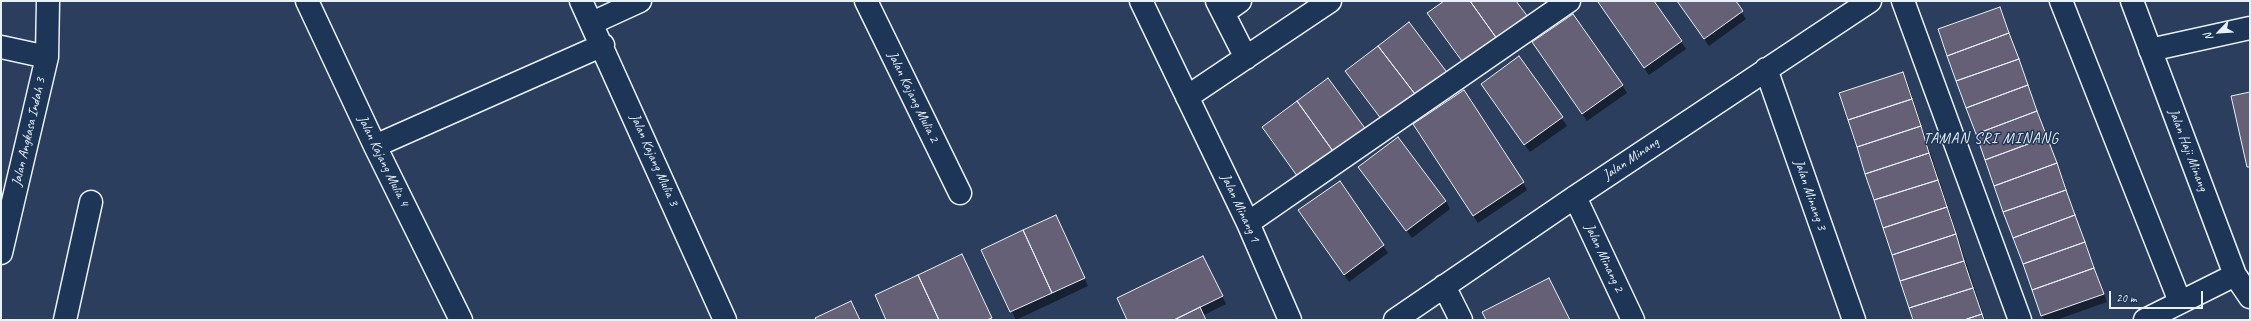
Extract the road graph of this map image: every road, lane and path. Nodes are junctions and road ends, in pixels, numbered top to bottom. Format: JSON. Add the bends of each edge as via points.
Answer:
{"nodes":[{"id":1,"x":48,"y":1,"type":"edge"},
{"id":2,"x":308,"y":1,"type":"edge"},
{"id":3,"x":581,"y":1,"type":"edge"},
{"id":4,"x":640,"y":1,"type":"edge"},
{"id":5,"x":866,"y":1,"type":"edge"},
{"id":6,"x":1140,"y":1,"type":"edge"},
{"id":7,"x":1240,"y":1,"type":"edge"},
{"id":8,"x":1330,"y":1,"type":"edge"},
{"id":9,"x":1569,"y":1,"type":"edge"},
{"id":10,"x":1870,"y":1,"type":"edge"},
{"id":11,"x":1903,"y":1,"type":"edge"},
{"id":12,"x":2061,"y":1,"type":"edge"},
{"id":13,"x":2132,"y":1,"type":"edge"},
{"id":14,"x":1220,"y":7,"type":"edge"},
{"id":15,"x":592,"y":23,"type":"junction"},
{"id":16,"x":2250,"y":28,"type":"edge"},
{"id":17,"x":603,"y":45,"type":"junction"},
{"id":18,"x":1,"y":47,"type":"edge"},
{"id":19,"x":2150,"y":50,"type":"junction"},
{"id":20,"x":47,"y":57,"type":"junction"},
{"id":21,"x":1246,"y":58,"type":"junction"},
{"id":22,"x":1766,"y":69,"type":"junction"},
{"id":23,"x":1187,"y":97,"type":"junction"},
{"id":24,"x":375,"y":146,"type":"junction"},
{"id":25,"x":960,"y":193,"type":"dead end"},
{"id":26,"x":1575,"y":197,"type":"junction"},
{"id":27,"x":91,"y":202,"type":"dead end"},
{"id":28,"x":1248,"y":223,"type":"junction"},
{"id":29,"x":1,"y":253,"type":"edge"},
{"id":30,"x":2235,"y":275,"type":"junction"},
{"id":31,"x":1444,"y":286,"type":"junction"},
{"id":32,"x":2250,"y":297,"type":"edge"},
{"id":33,"x":2180,"y":302,"type":"junction"},
{"id":34,"x":65,"y":320,"type":"edge"},
{"id":35,"x":461,"y":320,"type":"edge"},
{"id":36,"x":725,"y":320,"type":"edge"},
{"id":37,"x":1290,"y":320,"type":"edge"},
{"id":38,"x":1395,"y":320,"type":"edge"},
{"id":39,"x":1461,"y":320,"type":"edge"},
{"id":40,"x":1633,"y":320,"type":"edge"},
{"id":41,"x":1854,"y":320,"type":"edge"},
{"id":42,"x":2020,"y":320,"type":"edge"},
{"id":43,"x":2145,"y":320,"type":"edge"}],
"edges":[{"from":1,"to":20,"type":"street","name":"Jalan Angkasa Indah 3"},
{"from":2,"to":24,"type":"street","name":"Jalan Kajang Mulia 4"},
{"from":3,"to":15,"type":"street","name":"Jalan Kajang Mulia 3"},
{"from":4,"to":15,"type":"street"},
{"from":5,"to":25,"type":"street","name":"Jalan Kajang Mulia 2"},
{"from":6,"to":23,"type":"street","name":"Jalan Minang 1"},
{"from":7,"to":14,"type":"street"},
{"from":8,"to":21,"type":"street"},
{"from":9,"to":28,"type":"street"},
{"from":10,"to":22,"type":"street","name":"Jalan Minang"},
{"from":11,"to":42,"type":"street"},
{"from":12,"to":33,"type":"street"},
{"from":13,"to":19,"type":"street","name":"Jalan Haji Minang"},
{"from":14,"to":21,"type":"street"},
{"from":15,"to":17,"type":"street","name":"Jalan Kajang Mulia 3"},
{"from":16,"to":19,"type":"street"},
{"from":17,"to":24,"type":"street"},
{"from":17,"to":36,"type":"street","name":"Jalan Kajang Mulia 3"},
{"from":18,"to":20,"type":"street"},
{"from":19,"to":30,"type":"street","name":"Jalan Haji Minang"},
{"from":20,"to":29,"type":"street","name":"Jalan Angkasa Indah 3"},
{"from":21,"to":23,"type":"street"},
{"from":22,"to":26,"type":"street","name":"Jalan Minang"},
{"from":22,"to":41,"type":"street","name":"Jalan Minang 3"},
{"from":23,"to":28,"type":"street","name":"Jalan Minang 1"},
{"from":24,"to":35,"type":"street","name":"Jalan Kajang Mulia 4"},
{"from":26,"to":31,"type":"street","name":"Jalan Minang"},
{"from":26,"to":40,"type":"street","name":"Jalan Minang 2"},
{"from":27,"to":34,"type":"street"},
{"from":28,"to":37,"type":"street","name":"Jalan Minang 1"},
{"from":30,"to":32,"type":"street","name":"Jalan Haji Minang"},
{"from":30,"to":33,"type":"street"},
{"from":31,"to":38,"type":"street","name":"Jalan Minang"},
{"from":31,"to":39,"type":"street"},
{"from":33,"to":43,"type":"street"}]}
